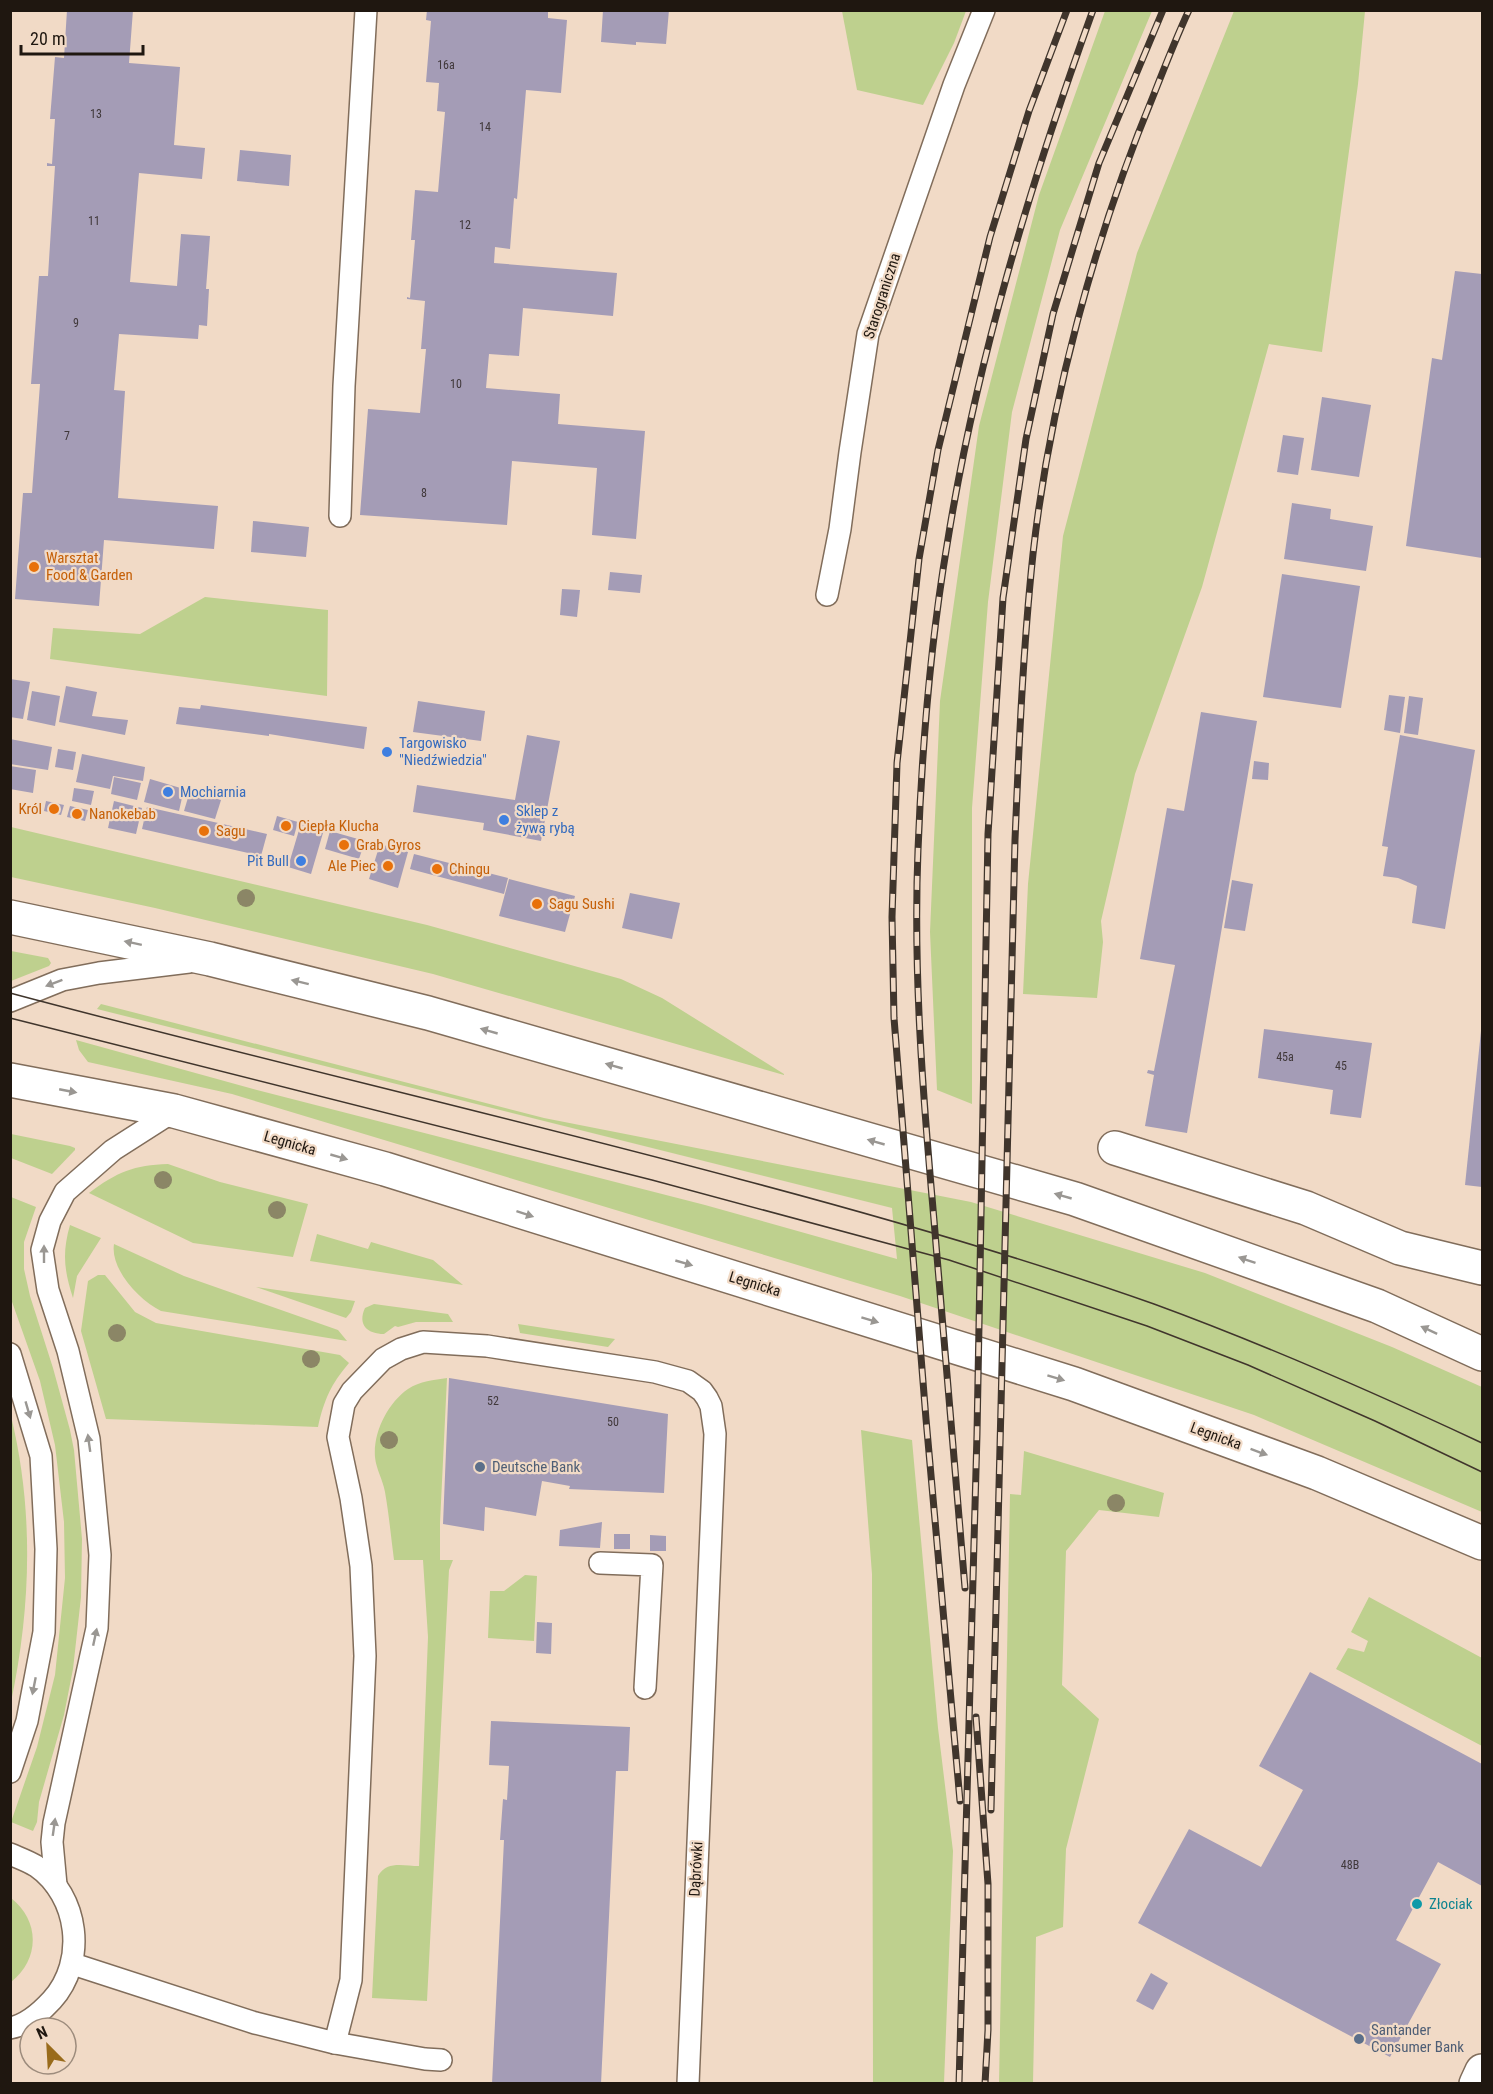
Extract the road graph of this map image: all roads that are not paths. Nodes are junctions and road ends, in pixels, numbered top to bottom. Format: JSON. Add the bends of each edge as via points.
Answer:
{"nodes":[{"id":1,"x":366,"y":10,"type":"edge"},
{"id":2,"x":984,"y":10,"type":"edge"},
{"id":3,"x":340,"y":516,"type":"dead end"},
{"id":4,"x":826,"y":595,"type":"dead end"},
{"id":5,"x":10,"y":916,"type":"edge"},
{"id":6,"x":210,"y":959,"type":"junction"},
{"id":7,"x":10,"y":1000,"type":"edge"},
{"id":8,"x":10,"y":1080,"type":"edge"},
{"id":9,"x":174,"y":1111,"type":"junction"},
{"id":10,"x":1115,"y":1148,"type":"dead end"},
{"id":11,"x":1482,"y":1268,"type":"edge"},
{"id":12,"x":10,"y":1354,"type":"edge"},
{"id":13,"x":1482,"y":1354,"type":"edge"},
{"id":14,"x":1482,"y":1543,"type":"edge"},
{"id":15,"x":600,"y":1563,"type":"dead end"},
{"id":16,"x":645,"y":1688,"type":"dead end"},
{"id":17,"x":10,"y":1772,"type":"edge"},
{"id":18,"x":10,"y":1854,"type":"edge"},
{"id":19,"x":56,"y":1886,"type":"junction"},
{"id":20,"x":72,"y":1964,"type":"junction"},
{"id":21,"x":12,"y":2030,"type":"edge"},
{"id":22,"x":335,"y":2043,"type":"junction"},
{"id":23,"x":441,"y":2060,"type":"dead end"},
{"id":24,"x":1482,"y":2071,"type":"edge"},
{"id":25,"x":688,"y":2084,"type":"edge"},
{"id":26,"x":1476,"y":2084,"type":"edge"}],
"edges":[{"from":1,"to":3,"type":"lane"},
{"from":2,"to":4,"type":"lane","name":"Starograniczna","via":[[868,333],[840,529]]},
{"from":6,"to":5,"type":"main road","one_way":true},
{"from":6,"to":7,"type":"lane","one_way":true,"via":[[62,980]]},
{"from":13,"to":6,"type":"main road","one_way":true,"via":[[1377,1306],[1075,1200],[428,1013]]},
{"from":8,"to":9,"type":"main road","name":"Legnicka","one_way":true},
{"from":9,"to":14,"type":"main road","name":"Legnicka","one_way":true,"via":[[384,1169],[1074,1384],[1317,1473]]},
{"from":19,"to":9,"type":"lane","one_way":true,"via":[[54,1823],[97,1628],[100,1556],[89,1439],[69,1350],[48,1290],[42,1250],[50,1221],[65,1192],[112,1150]]},
{"from":10,"to":11,"type":"main road","via":[[1306,1208],[1400,1248]]},
{"from":12,"to":17,"type":"lane","one_way":true,"via":[[41,1456],[46,1549],[44,1632],[27,1721]]},
{"from":15,"to":16,"type":"lane","via":[[651,1565]]},
{"from":18,"to":19,"type":"lane","via":[[36,1866]]},
{"from":19,"to":20,"type":"lane","via":[[69,1909],[75,1936]]},
{"from":20,"to":21,"type":"lane","via":[[61,1991],[41,2013]]},
{"from":20,"to":22,"type":"lane","via":[[255,2023]]},
{"from":22,"to":23,"type":"lane"},
{"from":22,"to":25,"type":"lane","name":"Dąbrówki","via":[[351,1980],[365,1656],[362,1566],[338,1437],[344,1404],[374,1367],[401,1349],[423,1342],[487,1346],[655,1372],[688,1381],[707,1398],[715,1425]]},
{"from":24,"to":26,"type":"main road"}]}
